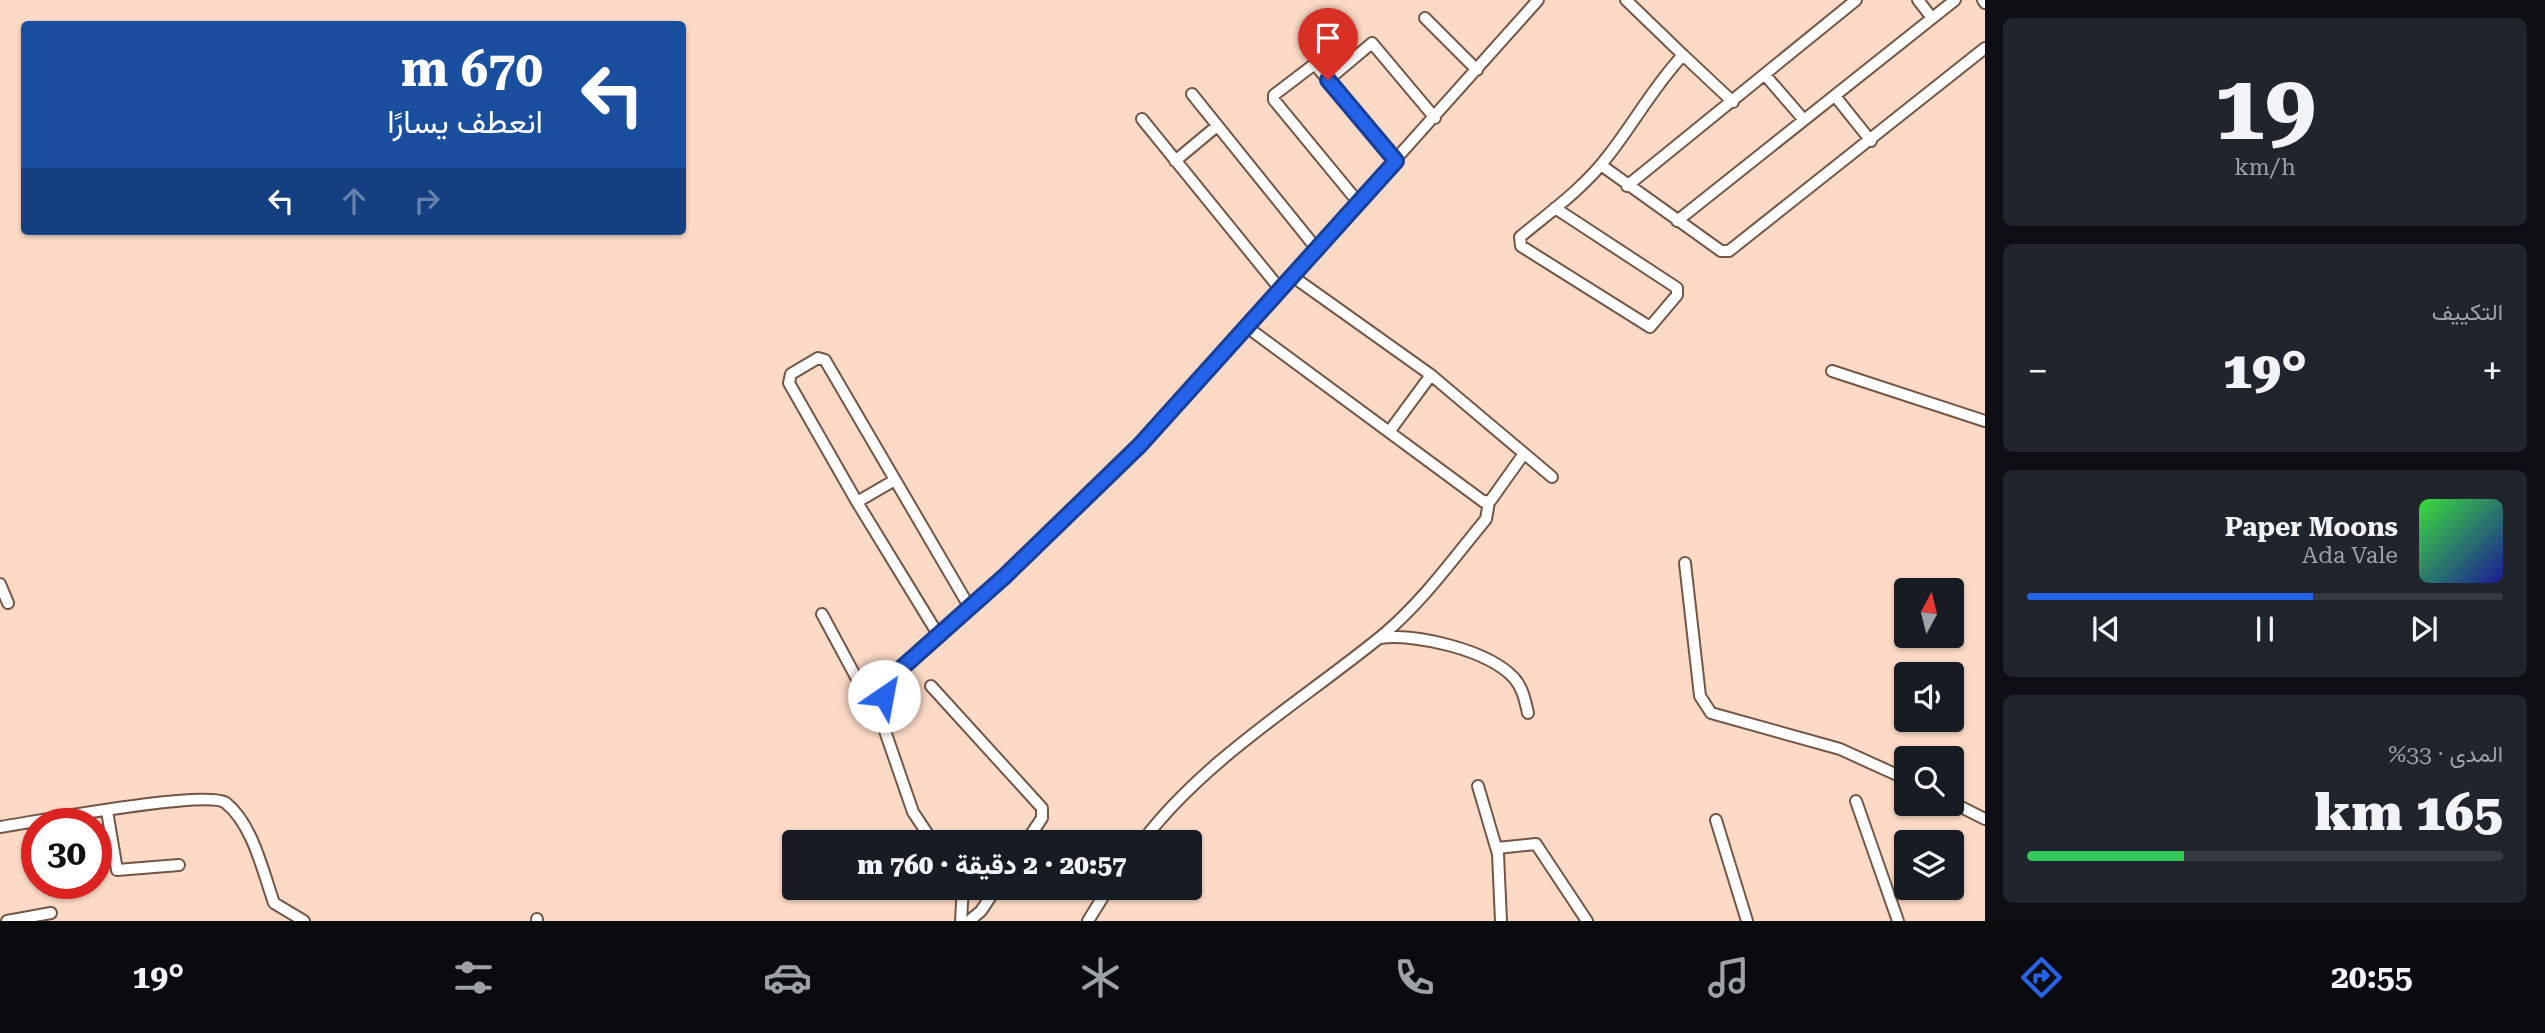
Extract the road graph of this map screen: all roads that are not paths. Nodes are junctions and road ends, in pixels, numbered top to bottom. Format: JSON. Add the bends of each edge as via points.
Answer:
{"nodes":[{"id":1,"x":1538,"y":0,"type":"edge"},
{"id":2,"x":1626,"y":0,"type":"edge"},
{"id":3,"x":1856,"y":0,"type":"edge"},
{"id":4,"x":1918,"y":0,"type":"edge"},
{"id":5,"x":1955,"y":0,"type":"edge"},
{"id":6,"x":1425,"y":18,"type":"dead end"},
{"id":7,"x":1932,"y":18,"type":"junction"},
{"id":8,"x":1985,"y":48,"type":"edge"},
{"id":9,"x":1683,"y":55,"type":"junction"},
{"id":10,"x":1477,"y":70,"type":"junction"},
{"id":11,"x":1765,"y":75,"type":"junction"},
{"id":12,"x":1328,"y":80,"type":"junction"},
{"id":13,"x":1192,"y":94,"type":"dead end"},
{"id":14,"x":1835,"y":96,"type":"junction"},
{"id":15,"x":1733,"y":102,"type":"junction"},
{"id":16,"x":1435,"y":118,"type":"junction"},
{"id":17,"x":1142,"y":119,"type":"dead end"},
{"id":18,"x":1804,"y":120,"type":"junction"},
{"id":19,"x":1217,"y":126,"type":"junction"},
{"id":20,"x":1871,"y":141,"type":"junction"},
{"id":21,"x":1175,"y":161,"type":"junction"},
{"id":22,"x":1396,"y":161,"type":"junction"},
{"id":23,"x":1601,"y":165,"type":"junction"},
{"id":24,"x":1627,"y":186,"type":"junction"},
{"id":25,"x":1358,"y":202,"type":"junction"},
{"id":26,"x":1555,"y":208,"type":"junction"},
{"id":27,"x":1676,"y":221,"type":"junction"},
{"id":28,"x":1316,"y":248,"type":"junction"},
{"id":29,"x":1292,"y":276,"type":"junction"},
{"id":30,"x":1280,"y":289,"type":"junction"},
{"id":31,"x":1247,"y":327,"type":"junction"},
{"id":32,"x":1832,"y":372,"type":"dead end"},
{"id":33,"x":1431,"y":375,"type":"junction"},
{"id":34,"x":1985,"y":421,"type":"edge"},
{"id":35,"x":1389,"y":432,"type":"junction"},
{"id":36,"x":1523,"y":455,"type":"junction"},
{"id":37,"x":1552,"y":477,"type":"dead end"},
{"id":38,"x":895,"y":480,"type":"junction"},
{"id":39,"x":857,"y":502,"type":"junction"},
{"id":40,"x":1489,"y":502,"type":"junction"},
{"id":41,"x":1685,"y":563,"type":"dead end"},
{"id":42,"x":0,"y":584,"type":"edge"},
{"id":43,"x":8,"y":603,"type":"dead end"},
{"id":44,"x":970,"y":608,"type":"junction"},
{"id":45,"x":822,"y":614,"type":"dead end"},
{"id":46,"x":939,"y":636,"type":"junction"},
{"id":47,"x":1377,"y":639,"type":"junction"},
{"id":48,"x":931,"y":686,"type":"dead end"},
{"id":49,"x":1528,"y":713,"type":"dead end"},
{"id":50,"x":885,"y":731,"type":"junction"},
{"id":51,"x":1894,"y":774,"type":"edge"},
{"id":52,"x":1478,"y":786,"type":"dead end"},
{"id":53,"x":1856,"y":801,"type":"dead end"},
{"id":54,"x":1964,"y":808,"type":"edge"},
{"id":55,"x":112,"y":810,"type":"edge"},
{"id":56,"x":1985,"y":819,"type":"edge"},
{"id":57,"x":1716,"y":820,"type":"dead end"},
{"id":58,"x":21,"y":824,"type":"edge"},
{"id":59,"x":0,"y":827,"type":"edge"},
{"id":60,"x":925,"y":830,"type":"edge"},
{"id":61,"x":1034,"y":830,"type":"edge"},
{"id":62,"x":1152,"y":830,"type":"edge"},
{"id":63,"x":112,"y":840,"type":"edge"},
{"id":64,"x":1497,"y":848,"type":"junction"},
{"id":65,"x":179,"y":865,"type":"dead end"},
{"id":66,"x":962,"y":900,"type":"edge"},
{"id":67,"x":988,"y":900,"type":"edge"},
{"id":68,"x":1102,"y":900,"type":"edge"},
{"id":69,"x":51,"y":913,"type":"dead end"},
{"id":70,"x":7,"y":921,"type":"edge"},
{"id":71,"x":304,"y":921,"type":"edge"},
{"id":72,"x":961,"y":921,"type":"edge"},
{"id":73,"x":969,"y":921,"type":"edge"},
{"id":74,"x":1088,"y":921,"type":"edge"},
{"id":75,"x":1501,"y":921,"type":"edge"},
{"id":76,"x":1587,"y":921,"type":"edge"},
{"id":77,"x":1747,"y":921,"type":"edge"},
{"id":78,"x":1898,"y":921,"type":"edge"}],
"edges":[{"from":1,"to":10,"type":"street"},
{"from":2,"to":9,"type":"street"},
{"from":3,"to":11,"type":"street"},
{"from":4,"to":7,"type":"street"},
{"from":5,"to":7,"type":"street"},
{"from":6,"to":10,"type":"street"},
{"from":7,"to":14,"type":"street"},
{"from":8,"to":20,"type":"street"},
{"from":9,"to":15,"type":"street"},
{"from":9,"to":23,"type":"street"},
{"from":10,"to":16,"type":"street"},
{"from":11,"to":15,"type":"street"},
{"from":11,"to":18,"type":"street"},
{"from":12,"to":16,"type":"street","via":[[1372,43]]},
{"from":12,"to":22,"type":"street"},
{"from":12,"to":25,"type":"street","via":[[1312,66],[1274,100]]},
{"from":13,"to":19,"type":"street"},
{"from":14,"to":18,"type":"street"},
{"from":14,"to":20,"type":"street"},
{"from":15,"to":24,"type":"street"},
{"from":16,"to":22,"type":"street"},
{"from":17,"to":21,"type":"street"},
{"from":18,"to":27,"type":"street"},
{"from":19,"to":21,"type":"street"},
{"from":19,"to":28,"type":"street"},
{"from":20,"to":27,"type":"street","via":[[1729,251],[1721,251]]},
{"from":21,"to":30,"type":"street"},
{"from":22,"to":25,"type":"street"},
{"from":23,"to":24,"type":"street"},
{"from":23,"to":26,"type":"street"},
{"from":24,"to":27,"type":"street"},
{"from":25,"to":28,"type":"street"},
{"from":26,"to":26,"type":"street","via":[[1520,237],[1521,246],[1646,326],[1653,325],[1677,295],[1677,288]]},
{"from":28,"to":29,"type":"street"},
{"from":29,"to":30,"type":"street"},
{"from":29,"to":33,"type":"street"},
{"from":30,"to":31,"type":"street"},
{"from":31,"to":35,"type":"street"},
{"from":31,"to":44,"type":"street","via":[[1140,445]]},
{"from":32,"to":34,"type":"street"},
{"from":33,"to":35,"type":"street"},
{"from":33,"to":36,"type":"street"},
{"from":35,"to":40,"type":"street"},
{"from":36,"to":37,"type":"street"},
{"from":36,"to":40,"type":"street"},
{"from":38,"to":39,"type":"street"},
{"from":38,"to":39,"type":"street","via":[[825,360],[818,358],[791,374],[789,383]]},
{"from":38,"to":44,"type":"street"},
{"from":39,"to":46,"type":"street"},
{"from":40,"to":47,"type":"street","via":[[1486,519],[1420,600]]},
{"from":41,"to":51,"type":"street","via":[[1700,696],[1706,708],[1840,749]]},
{"from":42,"to":43,"type":"street"},
{"from":44,"to":46,"type":"street"},
{"from":45,"to":50,"type":"street"},
{"from":46,"to":50,"type":"street","via":[[885,684]]},
{"from":47,"to":49,"type":"street","via":[[1422,639],[1503,667],[1516,680]]},
{"from":47,"to":62,"type":"street","via":[[1269,721]]},
{"from":48,"to":61,"type":"street","via":[[1042,808]]},
{"from":50,"to":60,"type":"street","via":[[913,811]]},
{"from":52,"to":64,"type":"street"},
{"from":53,"to":78,"type":"street"},
{"from":54,"to":56,"type":"street"},
{"from":55,"to":71,"type":"street","via":[[205,798],[222,801],[242,822],[274,903]]},
{"from":57,"to":77,"type":"street"},
{"from":58,"to":59,"type":"street"},
{"from":63,"to":65,"type":"street","via":[[117,870]]},
{"from":64,"to":75,"type":"street"},
{"from":64,"to":76,"type":"street","via":[[1536,844]]},
{"from":66,"to":72,"type":"street"},
{"from":67,"to":73,"type":"street"},
{"from":68,"to":74,"type":"street"},
{"from":69,"to":70,"type":"street"}]}
